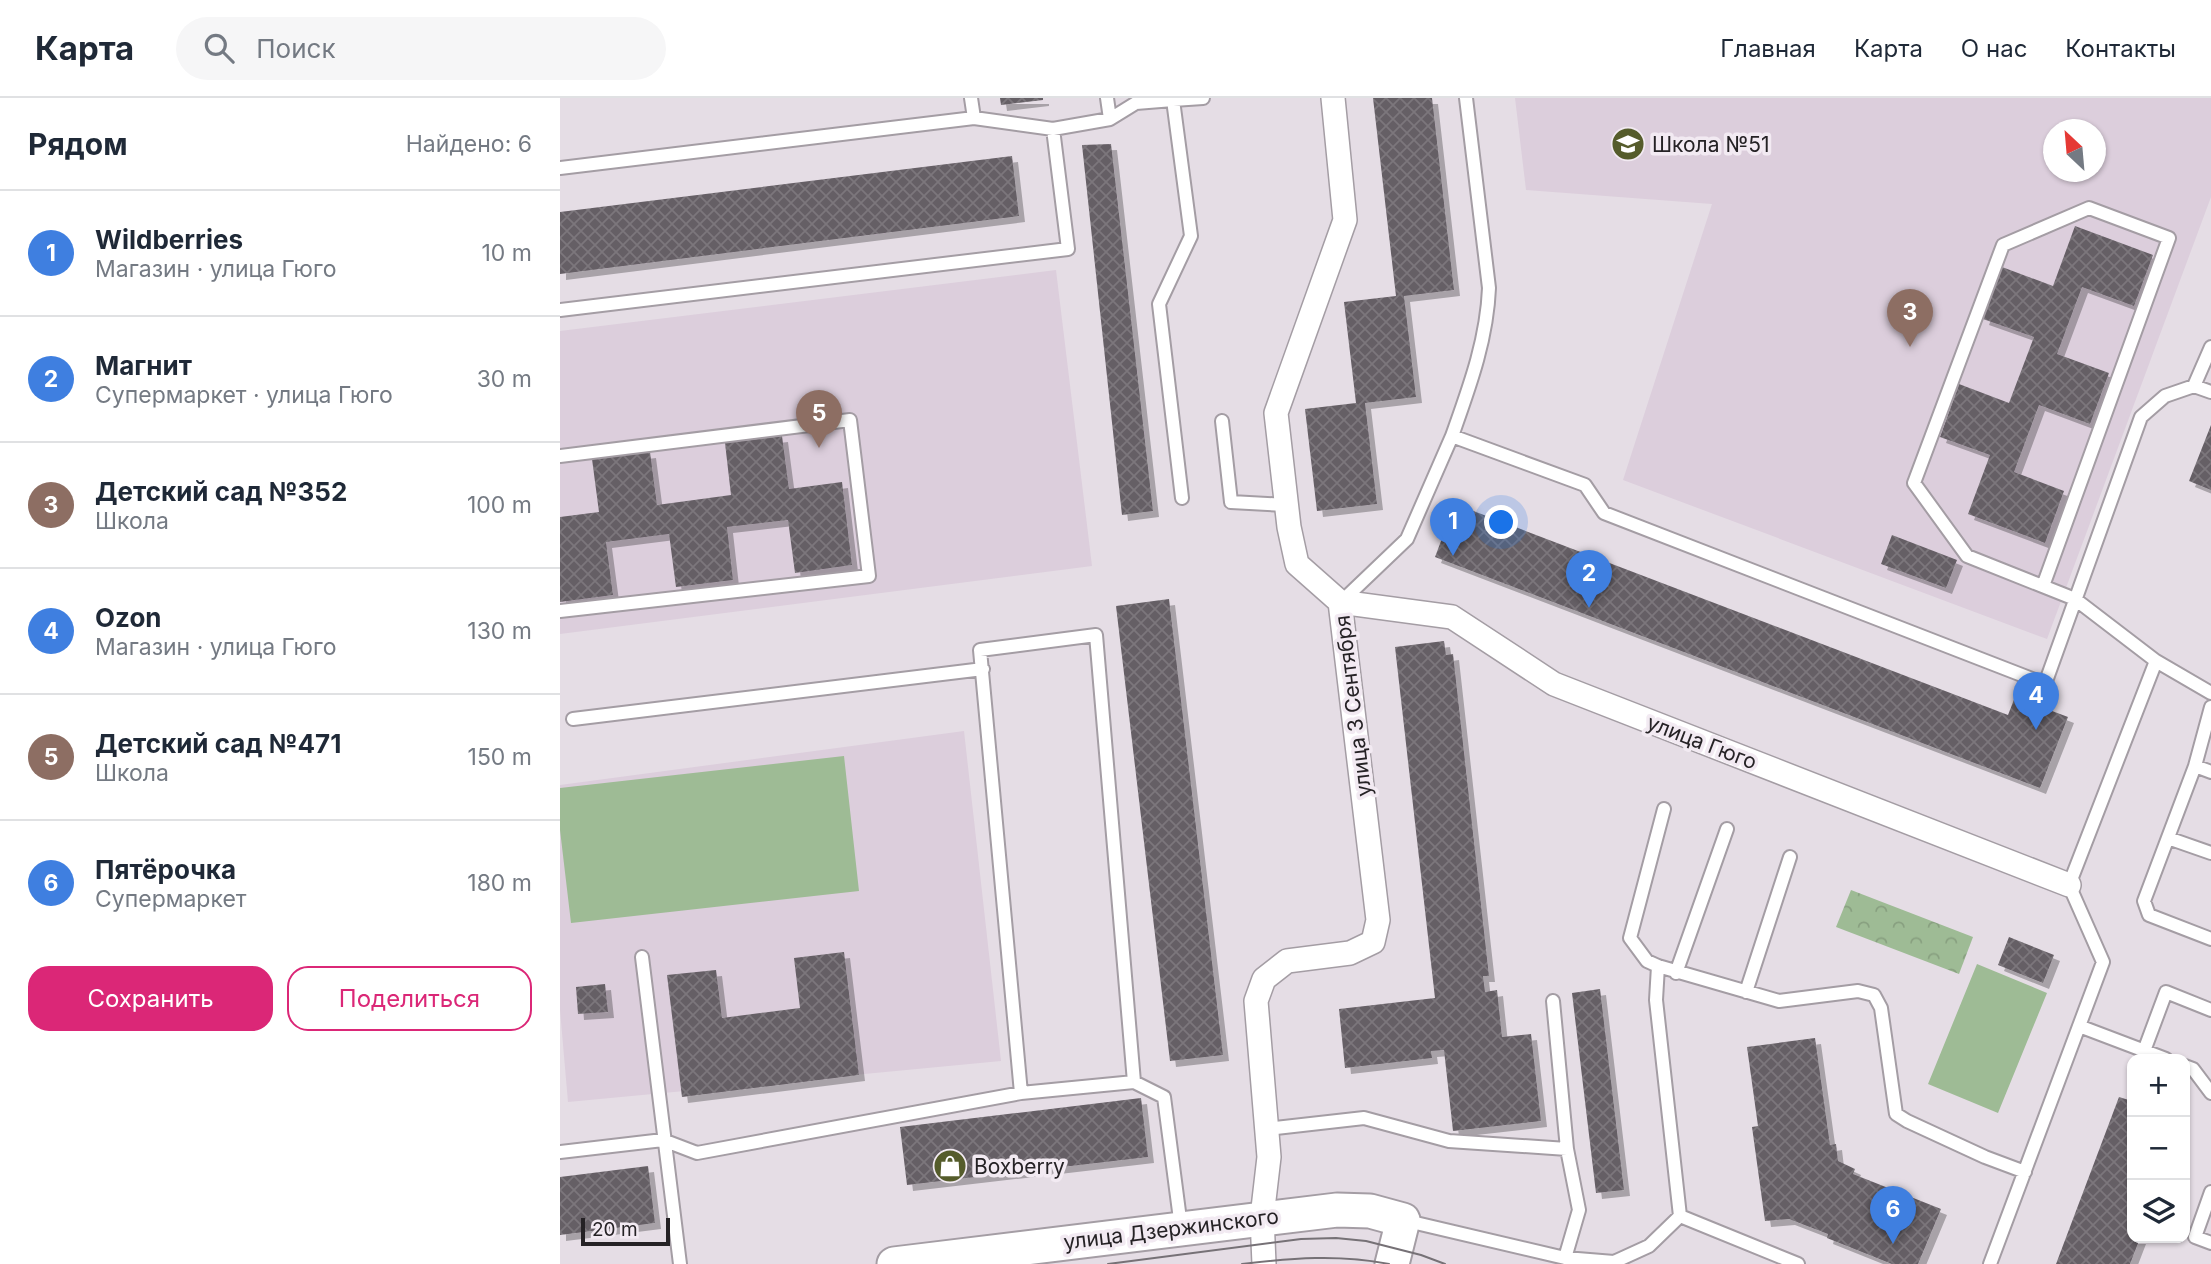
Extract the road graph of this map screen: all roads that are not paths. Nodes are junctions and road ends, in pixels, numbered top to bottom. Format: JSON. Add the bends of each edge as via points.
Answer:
{"nodes":[{"id":1,"x":971,"y":98,"type":"edge"},
{"id":2,"x":1107,"y":98,"type":"edge"},
{"id":3,"x":1203,"y":98,"type":"edge"},
{"id":4,"x":1333,"y":98,"type":"edge"},
{"id":5,"x":1466,"y":98,"type":"edge"},
{"id":6,"x":1173,"y":100,"type":"junction"},
{"id":7,"x":974,"y":118,"type":"junction"},
{"id":8,"x":1110,"y":119,"type":"junction"},
{"id":9,"x":1054,"y":129,"type":"junction"},
{"id":10,"x":560,"y":168,"type":"edge"},
{"id":11,"x":560,"y":310,"type":"edge"},
{"id":12,"x":2211,"y":347,"type":"edge"},
{"id":13,"x":2194,"y":386,"type":"junction"},
{"id":14,"x":2211,"y":392,"type":"edge"},
{"id":15,"x":1222,"y":421,"type":"dead end"},
{"id":16,"x":1452,"y":436,"type":"junction"},
{"id":17,"x":560,"y":456,"type":"edge"},
{"id":18,"x":1182,"y":498,"type":"dead end"},
{"id":19,"x":1286,"y":505,"type":"junction"},
{"id":20,"x":2043,"y":586,"type":"junction"},
{"id":21,"x":2075,"y":599,"type":"junction"},
{"id":22,"x":1340,"y":602,"type":"junction"},
{"id":23,"x":560,"y":611,"type":"edge"},
{"id":24,"x":2156,"y":661,"type":"junction"},
{"id":25,"x":983,"y":669,"type":"junction"},
{"id":26,"x":2211,"y":693,"type":"edge"},
{"id":27,"x":2211,"y":706,"type":"edge"},
{"id":28,"x":573,"y":719,"type":"dead end"},
{"id":29,"x":2194,"y":765,"type":"junction"},
{"id":30,"x":2211,"y":772,"type":"edge"},
{"id":31,"x":1664,"y":809,"type":"dead end"},
{"id":32,"x":1727,"y":829,"type":"dead end"},
{"id":33,"x":2168,"y":838,"type":"junction"},
{"id":34,"x":2211,"y":853,"type":"edge"},
{"id":35,"x":1790,"y":857,"type":"dead end"},
{"id":36,"x":2069,"y":885,"type":"junction"},
{"id":37,"x":2211,"y":939,"type":"edge"},
{"id":38,"x":642,"y":957,"type":"dead end"},
{"id":39,"x":1658,"y":966,"type":"junction"},
{"id":40,"x":1676,"y":973,"type":"junction"},
{"id":41,"x":1746,"y":992,"type":"junction"},
{"id":42,"x":1553,"y":1001,"type":"dead end"},
{"id":43,"x":2211,"y":1010,"type":"edge"},
{"id":44,"x":2079,"y":1026,"type":"junction"},
{"id":45,"x":2144,"y":1051,"type":"junction"},
{"id":46,"x":2152,"y":1054,"type":"edge"},
{"id":47,"x":2190,"y":1068,"type":"edge"},
{"id":48,"x":1135,"y":1082,"type":"junction"},
{"id":49,"x":1021,"y":1093,"type":"junction"},
{"id":50,"x":2211,"y":1093,"type":"edge"},
{"id":51,"x":1267,"y":1129,"type":"junction"},
{"id":52,"x":663,"y":1140,"type":"junction"},
{"id":53,"x":1567,"y":1149,"type":"junction"},
{"id":54,"x":560,"y":1152,"type":"edge"},
{"id":55,"x":2025,"y":1172,"type":"junction"},
{"id":56,"x":2211,"y":1192,"type":"edge"},
{"id":57,"x":1680,"y":1216,"type":"junction"},
{"id":58,"x":1262,"y":1217,"type":"junction"},
{"id":59,"x":1403,"y":1220,"type":"junction"},
{"id":60,"x":1181,"y":1228,"type":"junction"},
{"id":61,"x":2211,"y":1243,"type":"edge"},
{"id":62,"x":1565,"y":1258,"type":"junction"},
{"id":63,"x":680,"y":1264,"type":"edge"},
{"id":64,"x":894,"y":1264,"type":"edge"},
{"id":65,"x":1264,"y":1264,"type":"edge"},
{"id":66,"x":1392,"y":1264,"type":"edge"},
{"id":67,"x":1798,"y":1264,"type":"edge"},
{"id":68,"x":1990,"y":1264,"type":"edge"}],
"edges":[{"from":1,"to":7,"type":"lane"},
{"from":2,"to":8,"type":"lane"},
{"from":3,"to":6,"type":"lane"},
{"from":4,"to":19,"type":"street","name":"улица 3 Сентября","via":[[1345,220],[1276,413]]},
{"from":5,"to":16,"type":"lane","via":[[1489,288],[1488,316]]},
{"from":6,"to":8,"type":"lane","via":[[1136,103]]},
{"from":6,"to":18,"type":"lane","via":[[1191,236],[1159,304]]},
{"from":7,"to":9,"type":"lane"},
{"from":7,"to":10,"type":"lane"},
{"from":8,"to":9,"type":"lane"},
{"from":9,"to":11,"type":"lane","via":[[1068,248]]},
{"from":12,"to":13,"type":"lane"},
{"from":13,"to":14,"type":"lane"},
{"from":13,"to":21,"type":"lane","via":[[2165,396],[2141,417]]},
{"from":15,"to":19,"type":"lane","via":[[1231,502]]},
{"from":16,"to":21,"type":"lane","via":[[1585,485],[1604,513],[2045,684]]},
{"from":16,"to":22,"type":"lane","via":[[1407,539]]},
{"from":17,"to":23,"type":"lane","via":[[850,420],[869,576]]},
{"from":19,"to":22,"type":"street","name":"улица 3 Сентября","via":[[1297,564]]},
{"from":20,"to":20,"type":"lane","via":[[1967,556],[1914,483],[2003,245],[2089,208],[2169,238]]},
{"from":20,"to":21,"type":"lane"},
{"from":21,"to":24,"type":"lane"},
{"from":22,"to":36,"type":"street","name":"улица Гюго","via":[[1452,617],[1554,684]]},
{"from":22,"to":51,"type":"street","name":"улица 3 Сентября","via":[[1378,920],[1373,942],[1350,953],[1287,961],[1264,979],[1256,1001]]},
{"from":24,"to":26,"type":"lane"},
{"from":24,"to":36,"type":"lane"},
{"from":25,"to":28,"type":"lane"},
{"from":25,"to":48,"type":"lane","via":[[980,650],[1096,635]]},
{"from":25,"to":49,"type":"lane"},
{"from":27,"to":29,"type":"lane"},
{"from":29,"to":30,"type":"lane"},
{"from":29,"to":33,"type":"lane"},
{"from":31,"to":39,"type":"lane","via":[[1630,938],[1647,961]]},
{"from":32,"to":40,"type":"lane"},
{"from":33,"to":34,"type":"lane"},
{"from":33,"to":37,"type":"lane","via":[[2144,901],[2149,915]]},
{"from":35,"to":41,"type":"lane"},
{"from":36,"to":44,"type":"lane","via":[[2103,962]]},
{"from":38,"to":52,"type":"lane"},
{"from":39,"to":40,"type":"lane"},
{"from":39,"to":57,"type":"lane","via":[[1656,1000]]},
{"from":40,"to":41,"type":"lane"},
{"from":41,"to":55,"type":"lane","via":[[1779,1001],[1858,991],[1874,995],[1881,1008],[1896,1114]]},
{"from":42,"to":53,"type":"lane"},
{"from":43,"to":45,"type":"lane","via":[[2166,992]]},
{"from":44,"to":45,"type":"lane"},
{"from":44,"to":55,"type":"lane"},
{"from":45,"to":46,"type":"lane"},
{"from":47,"to":50,"type":"lane"},
{"from":48,"to":49,"type":"lane"},
{"from":48,"to":60,"type":"lane","via":[[1164,1097]]},
{"from":49,"to":52,"type":"lane","via":[[698,1153]]},
{"from":51,"to":53,"type":"lane","via":[[1364,1118],[1449,1141]]},
{"from":51,"to":58,"type":"street","name":"улица 3 Сентября","via":[[1269,1157]]},
{"from":52,"to":54,"type":"lane"},
{"from":52,"to":63,"type":"lane"},
{"from":53,"to":62,"type":"lane","via":[[1578,1210]]},
{"from":55,"to":68,"type":"lane"},
{"from":56,"to":61,"type":"lane","via":[[2195,1237]]},
{"from":57,"to":62,"type":"lane","via":[[1649,1246],[1614,1262]]},
{"from":57,"to":67,"type":"lane"},
{"from":58,"to":59,"type":"main road","name":"улица Дзержинского","via":[[1337,1210],[1370,1211]]},
{"from":58,"to":60,"type":"main road","name":"улица Дзержинского"},
{"from":58,"to":65,"type":"street","name":"улица 3 Сентября"},
{"from":59,"to":62,"type":"lane"},
{"from":59,"to":66,"type":"main road"},
{"from":60,"to":64,"type":"main road","name":"улица Дзержинского"}]}
